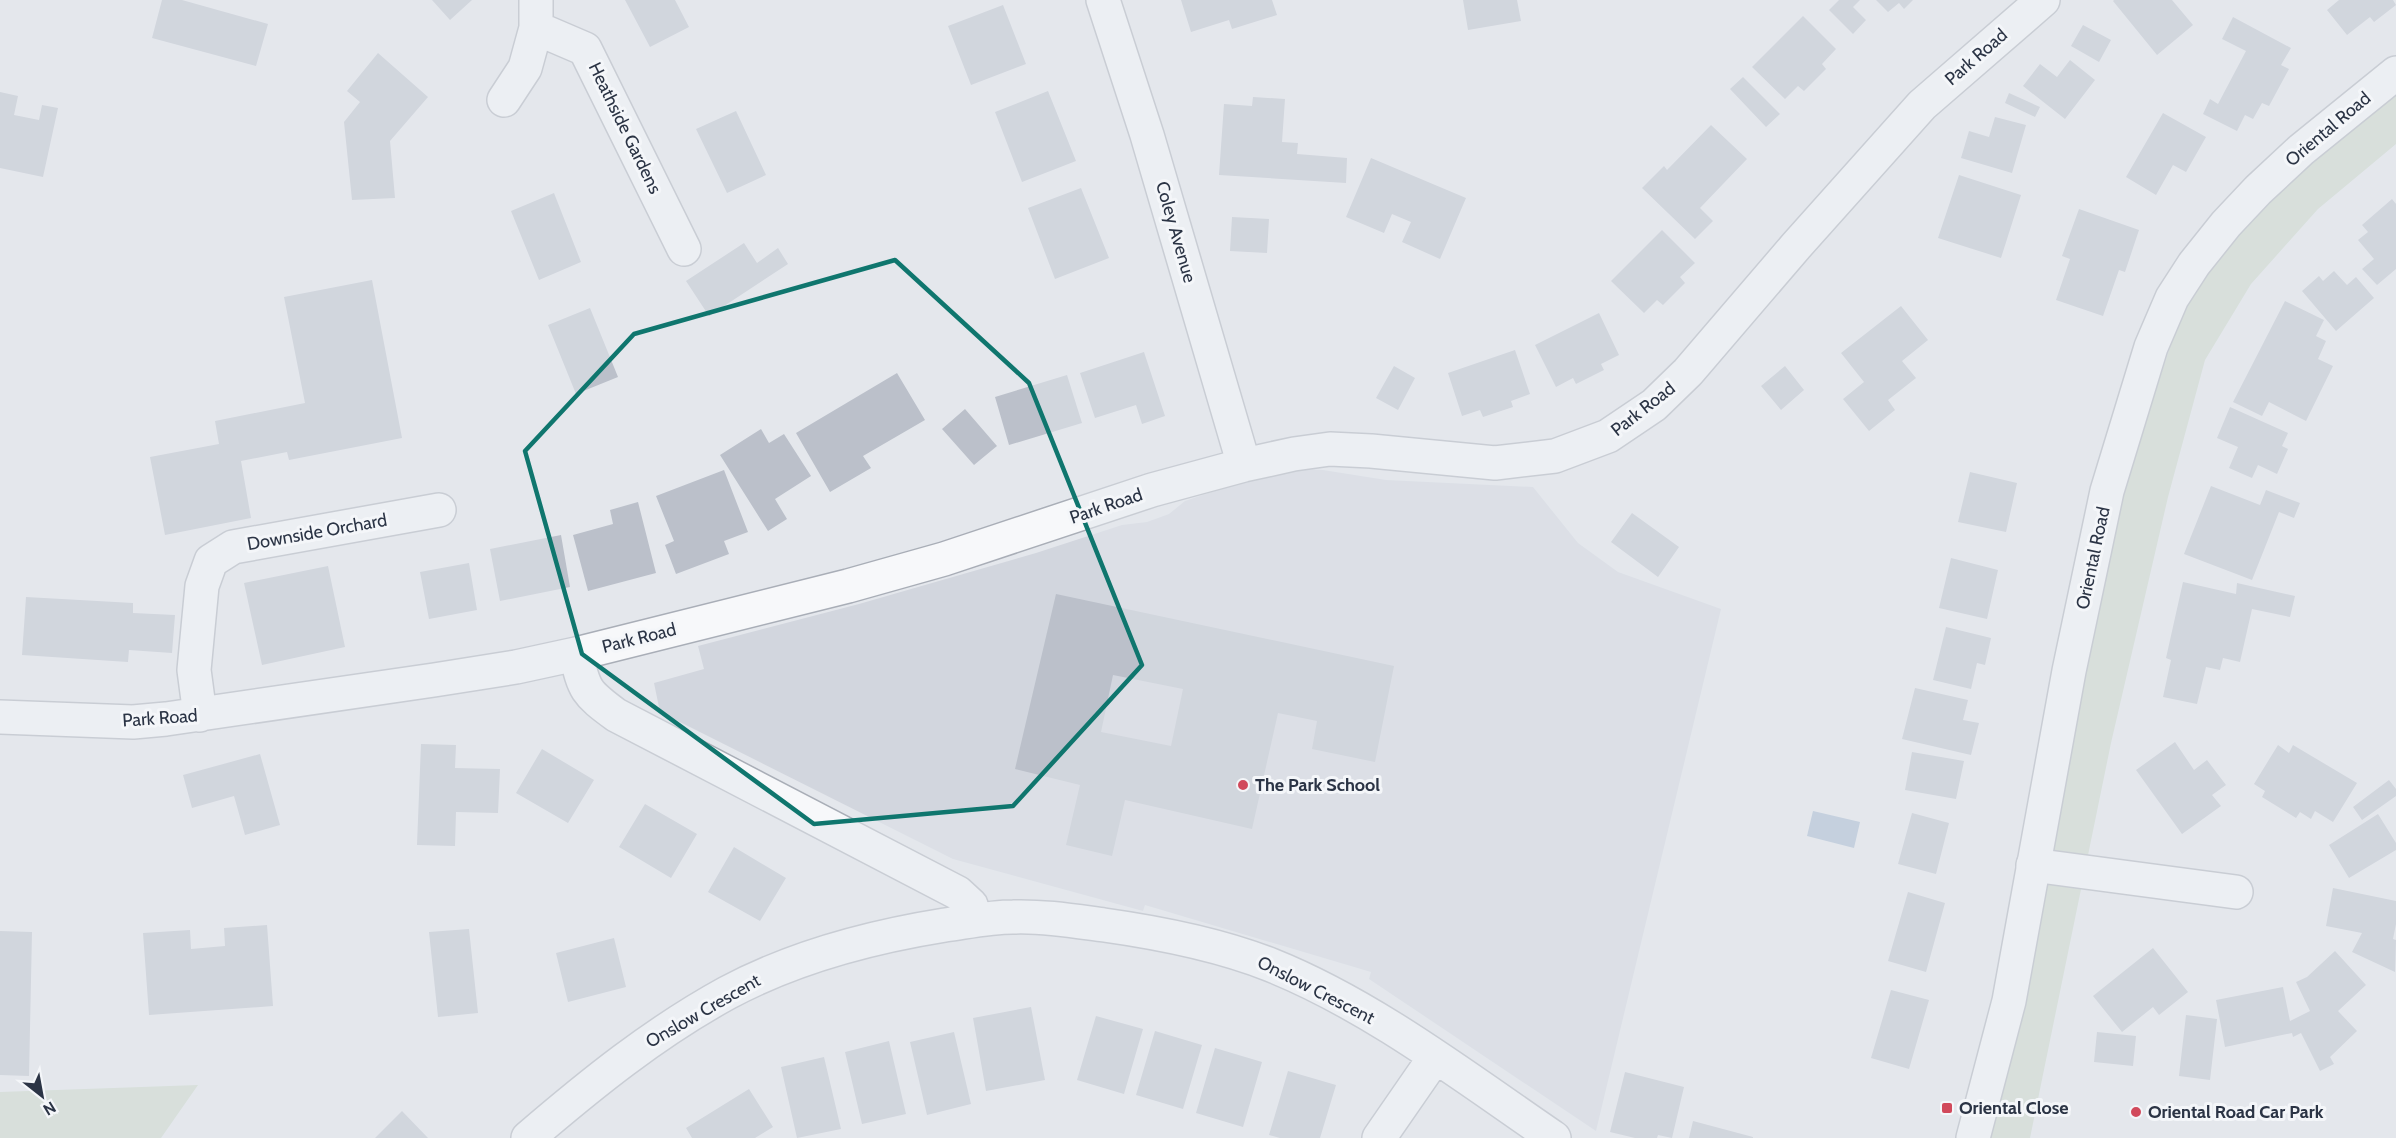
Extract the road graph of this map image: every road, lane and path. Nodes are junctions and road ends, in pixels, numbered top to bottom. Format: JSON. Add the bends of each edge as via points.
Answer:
{"nodes":[{"id":1,"x":1103,"y":0,"type":"edge"},
{"id":2,"x":2043,"y":0,"type":"edge"},
{"id":3,"x":536,"y":14,"type":"edge"},
{"id":4,"x":2396,"y":73,"type":"edge"},
{"id":5,"x":504,"y":100,"type":"dead end"},
{"id":6,"x":684,"y":249,"type":"dead end"},
{"id":7,"x":1244,"y":465,"type":"junction"},
{"id":8,"x":439,"y":510,"type":"dead end"},
{"id":9,"x":576,"y":654,"type":"junction"},
{"id":10,"x":200,"y":715,"type":"junction"},
{"id":11,"x":0,"y":717,"type":"edge"},
{"id":12,"x":2033,"y":865,"type":"junction"},
{"id":13,"x":2236,"y":892,"type":"dead end"},
{"id":14,"x":975,"y":920,"type":"junction"},
{"id":15,"x":1435,"y":1057,"type":"junction"},
{"id":16,"x":528,"y":1138,"type":"edge"},
{"id":17,"x":1379,"y":1138,"type":"edge"},
{"id":18,"x":1554,"y":1138,"type":"edge"},
{"id":19,"x":1973,"y":1138,"type":"edge"}],
"edges":[{"from":1,"to":7,"type":"street","name":"Coley Avenue"},
{"from":2,"to":7,"type":"street","name":"Park Road","via":[[1922,105],[1688,372],[1654,405],[1608,436],[1555,456],[1495,463],[1330,449]]},
{"from":3,"to":5,"type":"street","via":[[525,68]]},
{"from":3,"to":6,"type":"street","name":"Heathside Gardens","via":[[585,49]]},
{"from":4,"to":12,"type":"street","name":"Oriental Road","via":[[2258,190],[2194,264],[2172,298],[2147,358],[2107,491]]},
{"from":7,"to":9,"type":"street","name":"Park Road","via":[[1152,490],[944,559]]},
{"from":8,"to":10,"type":"street","name":"Downside Orchard","via":[[234,547],[212,561],[202,586],[194,670]]},
{"from":9,"to":10,"type":"street","name":"Park Road","via":[[516,667]]},
{"from":9,"to":14,"type":"street","via":[[583,684],[592,698],[616,715],[958,893],[971,905]]},
{"from":10,"to":11,"type":"street","name":"Park Road","via":[[133,722]]},
{"from":12,"to":13,"type":"street"},
{"from":12,"to":19,"type":"street","name":"Oriental Road","via":[[2009,1001]]},
{"from":14,"to":15,"type":"street","name":"Onslow Crescent","via":[[1011,917],[1073,921],[1186,939],[1232,951],[1273,966],[1337,998]]},
{"from":14,"to":16,"type":"street","name":"Onslow Crescent","via":[[895,933],[832,951],[773,971],[729,992],[599,1077]]},
{"from":15,"to":17,"type":"street"},
{"from":15,"to":18,"type":"street","name":"Onslow Crescent"}]}
